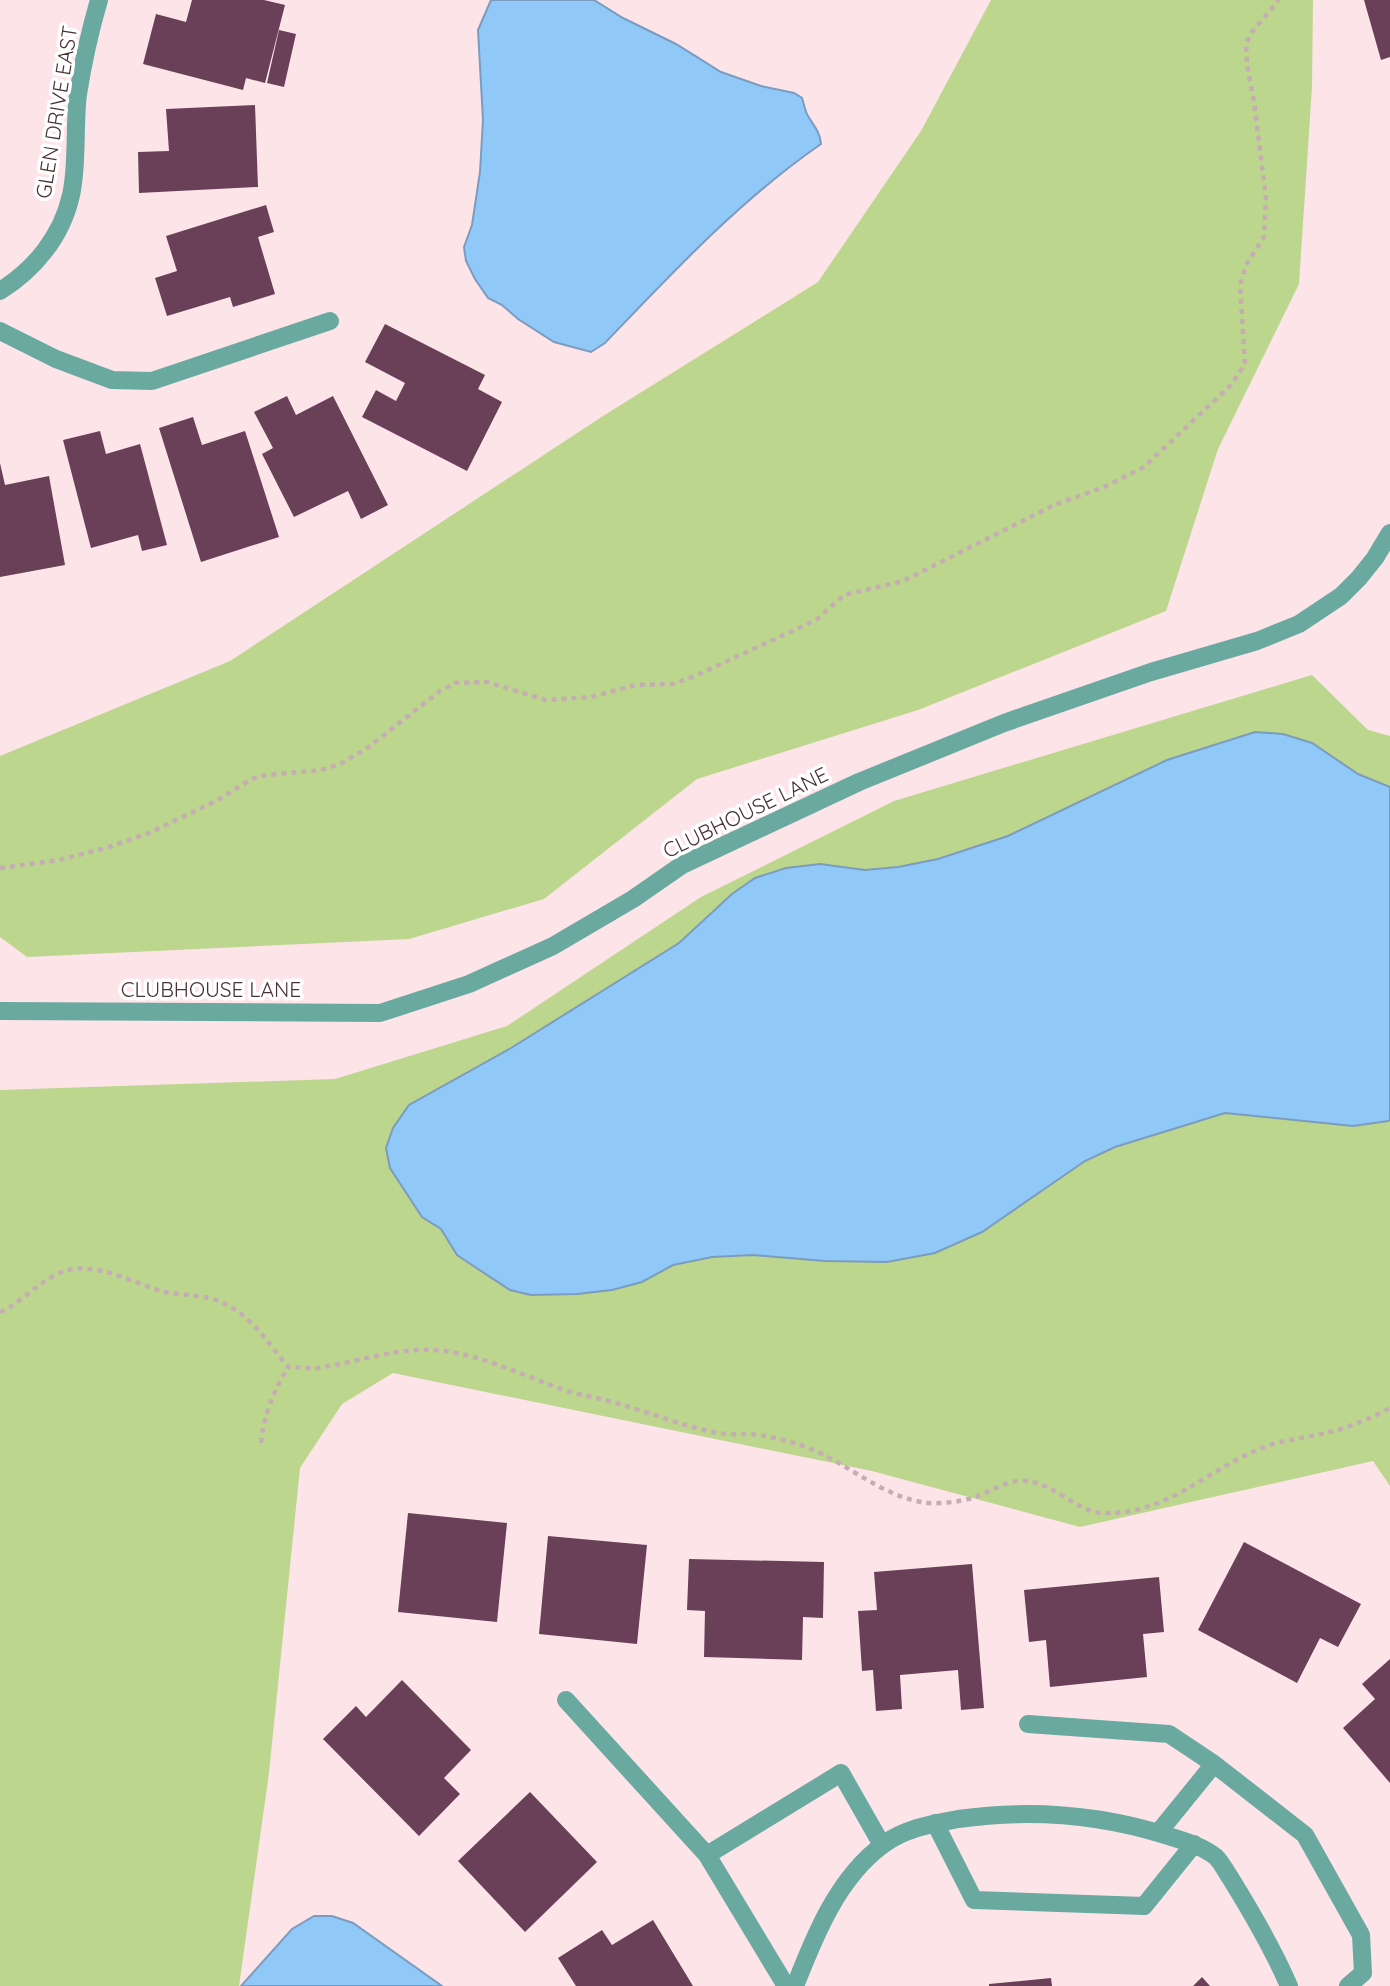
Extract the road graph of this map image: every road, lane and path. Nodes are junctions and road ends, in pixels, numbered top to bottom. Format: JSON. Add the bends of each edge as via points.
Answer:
{"nodes":[{"id":1,"x":99,"y":0,"type":"edge"},
{"id":2,"x":1279,"y":0,"type":"edge"},
{"id":3,"x":0,"y":291,"type":"edge"},
{"id":4,"x":330,"y":321,"type":"dead end"},
{"id":5,"x":0,"y":331,"type":"edge"},
{"id":6,"x":1390,"y":533,"type":"edge"},
{"id":7,"x":0,"y":868,"type":"edge"},
{"id":8,"x":0,"y":1011,"type":"edge"},
{"id":9,"x":2,"y":1311,"type":"edge"},
{"id":10,"x":0,"y":1318,"type":"edge"},
{"id":11,"x":288,"y":1367,"type":"junction"},
{"id":12,"x":1390,"y":1408,"type":"edge"},
{"id":13,"x":261,"y":1443,"type":"dead end"},
{"id":14,"x":566,"y":1700,"type":"dead end"},
{"id":15,"x":1028,"y":1724,"type":"dead end"},
{"id":16,"x":1214,"y":1764,"type":"junction"},
{"id":17,"x":935,"y":1823,"type":"junction"},
{"id":18,"x":1158,"y":1833,"type":"junction"},
{"id":19,"x":1194,"y":1844,"type":"junction"},
{"id":20,"x":882,"y":1845,"type":"junction"},
{"id":21,"x":708,"y":1855,"type":"junction"},
{"id":22,"x":786,"y":1986,"type":"edge"},
{"id":23,"x":795,"y":1986,"type":"edge"},
{"id":24,"x":1289,"y":1986,"type":"edge"},
{"id":25,"x":1348,"y":1986,"type":"edge"}],
"edges":[{"from":1,"to":3,"type":"street","name":"GLEN DRIVE EAST","via":[[78,95],[71,195],[54,238],[39,259]]},
{"from":2,"to":7,"type":"path","via":[[1246,44],[1266,198],[1264,237],[1246,265],[1240,285],[1245,364],[1231,385],[1144,467],[1054,505],[903,581],[844,595],[816,620],[673,684],[636,685],[591,697],[546,700],[487,682],[455,684],[340,764],[252,779],[181,819],[122,842],[59,860]]},
{"from":4,"to":5,"type":"street","via":[[152,381],[112,380]]},
{"from":6,"to":8,"type":"street","name":"CLUBHOUSE LANE","via":[[1360,578],[1299,624],[1004,723],[859,782],[682,865],[553,946],[469,984],[380,1013]]},
{"from":9,"to":10,"type":"path"},
{"from":9,"to":11,"type":"path","via":[[47,1279],[72,1269],[91,1270],[164,1292],[204,1296],[227,1304],[250,1320]]},
{"from":11,"to":12,"type":"path","via":[[315,1368],[408,1351],[442,1351],[475,1357],[564,1390],[715,1433],[760,1435],[796,1443],[894,1495],[923,1503],[973,1497],[1026,1480],[1098,1513],[1150,1507],[1263,1447],[1331,1432]]},
{"from":11,"to":13,"type":"path","via":[[267,1410]]},
{"from":14,"to":21,"type":"street"},
{"from":15,"to":16,"type":"street","via":[[1169,1734]]},
{"from":16,"to":18,"type":"street"},
{"from":16,"to":25,"type":"street","via":[[1306,1835],[1362,1935],[1363,1973]]},
{"from":17,"to":18,"type":"street","via":[[1022,1813],[1080,1816]]},
{"from":17,"to":19,"type":"street","via":[[974,1900],[1143,1906]]},
{"from":17,"to":20,"type":"street","via":[[907,1830]]},
{"from":18,"to":19,"type":"street"},
{"from":19,"to":24,"type":"street","via":[[1217,1858]]},
{"from":20,"to":21,"type":"street","via":[[841,1773]]},
{"from":20,"to":23,"type":"street","via":[[854,1873],[828,1911]]},
{"from":21,"to":22,"type":"street"}]}
